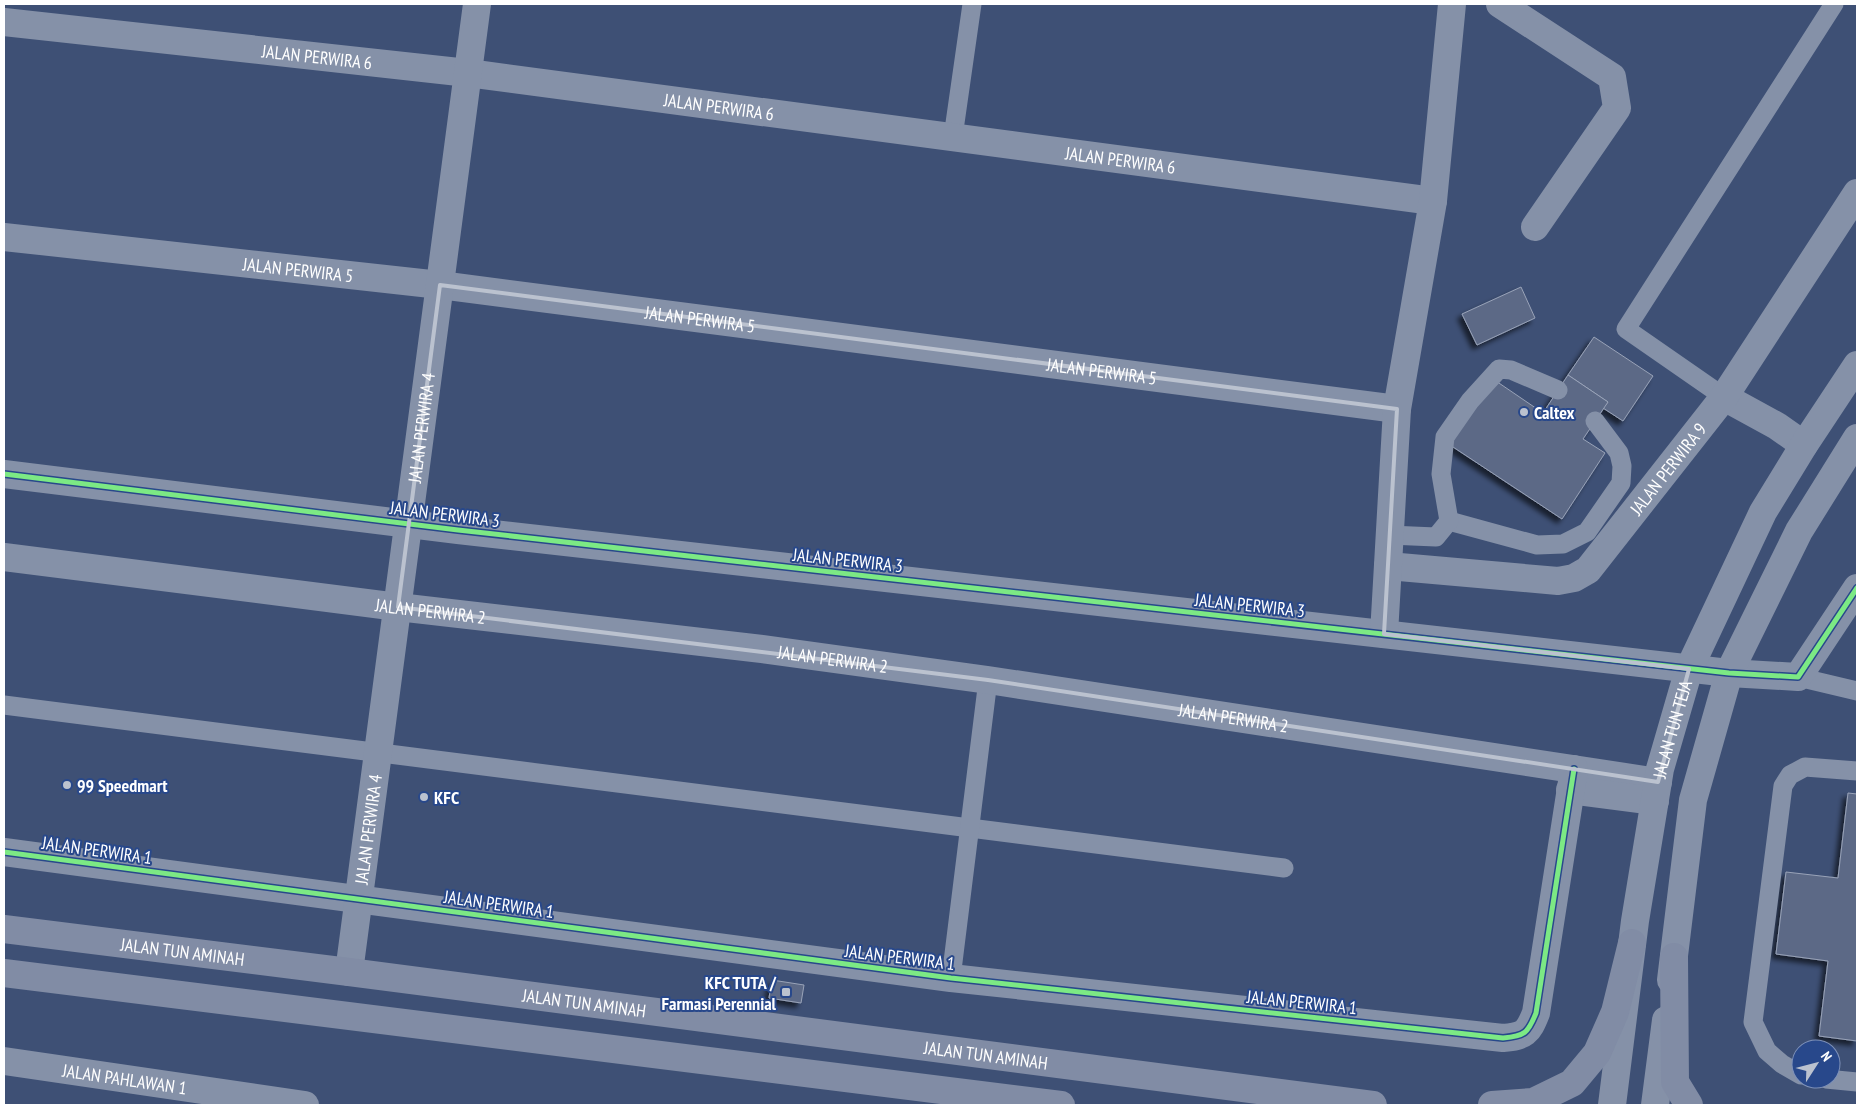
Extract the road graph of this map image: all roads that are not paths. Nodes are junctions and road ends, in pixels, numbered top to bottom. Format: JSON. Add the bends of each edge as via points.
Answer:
{"nodes":[{"id":1,"x":477,"y":4,"type":"edge"},
{"id":2,"x":972,"y":4,"type":"edge"},
{"id":3,"x":1452,"y":4,"type":"edge"},
{"id":4,"x":1500,"y":4,"type":"edge"},
{"id":5,"x":1834,"y":4,"type":"edge"},
{"id":6,"x":4,"y":22,"type":"edge"},
{"id":7,"x":468,"y":73,"type":"junction"},
{"id":8,"x":953,"y":137,"type":"junction"},
{"id":9,"x":1857,"y":193,"type":"edge"},
{"id":10,"x":1433,"y":201,"type":"junction"},
{"id":11,"x":1535,"y":227,"type":"dead end"},
{"id":12,"x":4,"y":237,"type":"edge"},
{"id":13,"x":440,"y":285,"type":"junction"},
{"id":14,"x":1857,"y":365,"type":"edge"},
{"id":15,"x":1558,"y":390,"type":"dead end"},
{"id":16,"x":1724,"y":397,"type":"junction"},
{"id":17,"x":1396,"y":409,"type":"junction"},
{"id":18,"x":1595,"y":421,"type":"dead end"},
{"id":19,"x":1857,"y":438,"type":"edge"},
{"id":20,"x":1804,"y":445,"type":"junction"},
{"id":21,"x":4,"y":474,"type":"edge"},
{"id":22,"x":1449,"y":521,"type":"junction"},
{"id":23,"x":408,"y":524,"type":"junction"},
{"id":24,"x":1389,"y":534,"type":"junction"},
{"id":25,"x":4,"y":557,"type":"edge"},
{"id":26,"x":1388,"y":566,"type":"junction"},
{"id":27,"x":1857,"y":588,"type":"edge"},
{"id":28,"x":398,"y":607,"type":"junction"},
{"id":29,"x":1384,"y":634,"type":"junction"},
{"id":30,"x":1689,"y":669,"type":"junction"},
{"id":31,"x":1729,"y":673,"type":"junction"},
{"id":32,"x":1798,"y":677,"type":"junction"},
{"id":33,"x":988,"y":680,"type":"junction"},
{"id":34,"x":1857,"y":690,"type":"edge"},
{"id":35,"x":4,"y":705,"type":"edge"},
{"id":36,"x":378,"y":752,"type":"junction"},
{"id":37,"x":1857,"y":771,"type":"edge"},
{"id":38,"x":1572,"y":779,"type":"junction"},
{"id":39,"x":1657,"y":791,"type":"junction"},
{"id":40,"x":969,"y":828,"type":"junction"},
{"id":41,"x":4,"y":852,"type":"edge"},
{"id":42,"x":1284,"y":868,"type":"dead end"},
{"id":43,"x":359,"y":899,"type":"junction"},
{"id":44,"x":4,"y":929,"type":"edge"},
{"id":45,"x":1632,"y":943,"type":"junction"},
{"id":46,"x":1674,"y":957,"type":"junction"},
{"id":47,"x":350,"y":972,"type":"junction"},
{"id":48,"x":4,"y":973,"type":"edge"},
{"id":49,"x":951,"y":978,"type":"junction"},
{"id":50,"x":4,"y":1061,"type":"edge"},
{"id":51,"x":1791,"y":1069,"type":"edge"},
{"id":52,"x":1841,"y":1080,"type":"edge"},
{"id":53,"x":1857,"y":1082,"type":"edge"},
{"id":54,"x":305,"y":1105,"type":"edge"},
{"id":55,"x":1061,"y":1105,"type":"edge"},
{"id":56,"x":1374,"y":1105,"type":"edge"},
{"id":57,"x":1492,"y":1105,"type":"edge"},
{"id":58,"x":1612,"y":1105,"type":"edge"},
{"id":59,"x":1655,"y":1105,"type":"edge"},
{"id":60,"x":1689,"y":1105,"type":"edge"}],
"edges":[{"from":1,"to":7,"type":"street","name":"JALAN PERWIRA 4"},
{"from":2,"to":8,"type":"lane"},
{"from":3,"to":10,"type":"street"},
{"from":4,"to":11,"type":"street","via":[[1612,77],[1617,108]]},
{"from":5,"to":16,"type":"lane","via":[[1626,329]]},
{"from":6,"to":7,"type":"street","name":"JALAN PERWIRA 6"},
{"from":7,"to":8,"type":"street","name":"JALAN PERWIRA 6"},
{"from":7,"to":13,"type":"street","name":"JALAN PERWIRA 4"},
{"from":8,"to":10,"type":"street","name":"JALAN PERWIRA 6"},
{"from":9,"to":16,"type":"street","name":"JALAN PERWIRA 9"},
{"from":10,"to":17,"type":"street"},
{"from":12,"to":13,"type":"street","name":"JALAN PERWIRA 5"},
{"from":13,"to":17,"type":"street","name":"JALAN PERWIRA 5"},
{"from":13,"to":23,"type":"street","name":"JALAN PERWIRA 4"},
{"from":14,"to":20,"type":"street","name":"JALAN TUN TEJA"},
{"from":15,"to":22,"type":"lane","via":[[1511,370],[1499,369],[1470,401],[1445,437],[1441,474]]},
{"from":16,"to":20,"type":"street"},
{"from":16,"to":26,"type":"street","name":"JALAN PERWIRA 9","via":[[1588,570],[1574,578],[1558,581]]},
{"from":17,"to":24,"type":"street"},
{"from":18,"to":22,"type":"lane","via":[[1619,453],[1621,484],[1587,532],[1563,544],[1537,545]]},
{"from":19,"to":31,"type":"street","via":[[1799,531]]},
{"from":20,"to":30,"type":"street","name":"JALAN TUN TEJA","via":[[1763,512]]},
{"from":21,"to":23,"type":"street","name":"JALAN PERWIRA 3"},
{"from":22,"to":24,"type":"lane","via":[[1436,537]]},
{"from":23,"to":28,"type":"street","name":"JALAN PERWIRA 4"},
{"from":23,"to":29,"type":"street","name":"JALAN PERWIRA 3"},
{"from":24,"to":26,"type":"street"},
{"from":25,"to":28,"type":"street","name":"JALAN PERWIRA 2"},
{"from":26,"to":29,"type":"street"},
{"from":27,"to":32,"type":"street"},
{"from":28,"to":33,"type":"street","name":"JALAN PERWIRA 2","via":[[762,649]]},
{"from":28,"to":36,"type":"street","name":"JALAN PERWIRA 4"},
{"from":29,"to":30,"type":"street","name":"JALAN PERWIRA 3"},
{"from":30,"to":31,"type":"street","name":"JALAN PERWIRA 3"},
{"from":30,"to":39,"type":"street","name":"JALAN TUN TEJA","via":[[1660,769]]},
{"from":31,"to":32,"type":"street","name":"JALAN PERWIRA 3"},
{"from":31,"to":46,"type":"street","via":[[1693,800]]},
{"from":32,"to":34,"type":"lane"},
{"from":33,"to":38,"type":"street","name":"JALAN PERWIRA 2"},
{"from":33,"to":40,"type":"lane"},
{"from":35,"to":36,"type":"lane"},
{"from":36,"to":40,"type":"lane"},
{"from":36,"to":43,"type":"street","name":"JALAN PERWIRA 4"},
{"from":37,"to":51,"type":"lane","via":[[1805,767],[1790,775],[1783,786],[1753,1022],[1767,1051]]},
{"from":38,"to":39,"type":"street","name":"JALAN PERWIRA 2"},
{"from":38,"to":49,"type":"street","name":"JALAN PERWIRA 1","via":[[1536,1013],[1529,1030],[1519,1037],[1494,1037]]},
{"from":39,"to":45,"type":"street","name":"JALAN TUN TEJA"},
{"from":40,"to":42,"type":"lane"},
{"from":40,"to":49,"type":"lane"},
{"from":41,"to":43,"type":"street","name":"JALAN PERWIRA 1"},
{"from":43,"to":47,"type":"street","name":"JALAN PERWIRA 4"},
{"from":43,"to":49,"type":"street","name":"JALAN PERWIRA 1"},
{"from":44,"to":47,"type":"main road","name":"JALAN TUN AMINAH"},
{"from":45,"to":57,"type":"main road","via":[[1615,1012],[1597,1053],[1572,1083],[1533,1102]]},
{"from":45,"to":58,"type":"street","name":"JALAN TUN TEJA"},
{"from":46,"to":59,"type":"street"},
{"from":46,"to":60,"type":"main road","via":[[1675,1082]]},
{"from":47,"to":56,"type":"main road","name":"JALAN TUN AMINAH"},
{"from":48,"to":55,"type":"main road"},
{"from":50,"to":54,"type":"street","name":"JALAN PAHLAWAN 1"},
{"from":52,"to":53,"type":"lane"}]}
